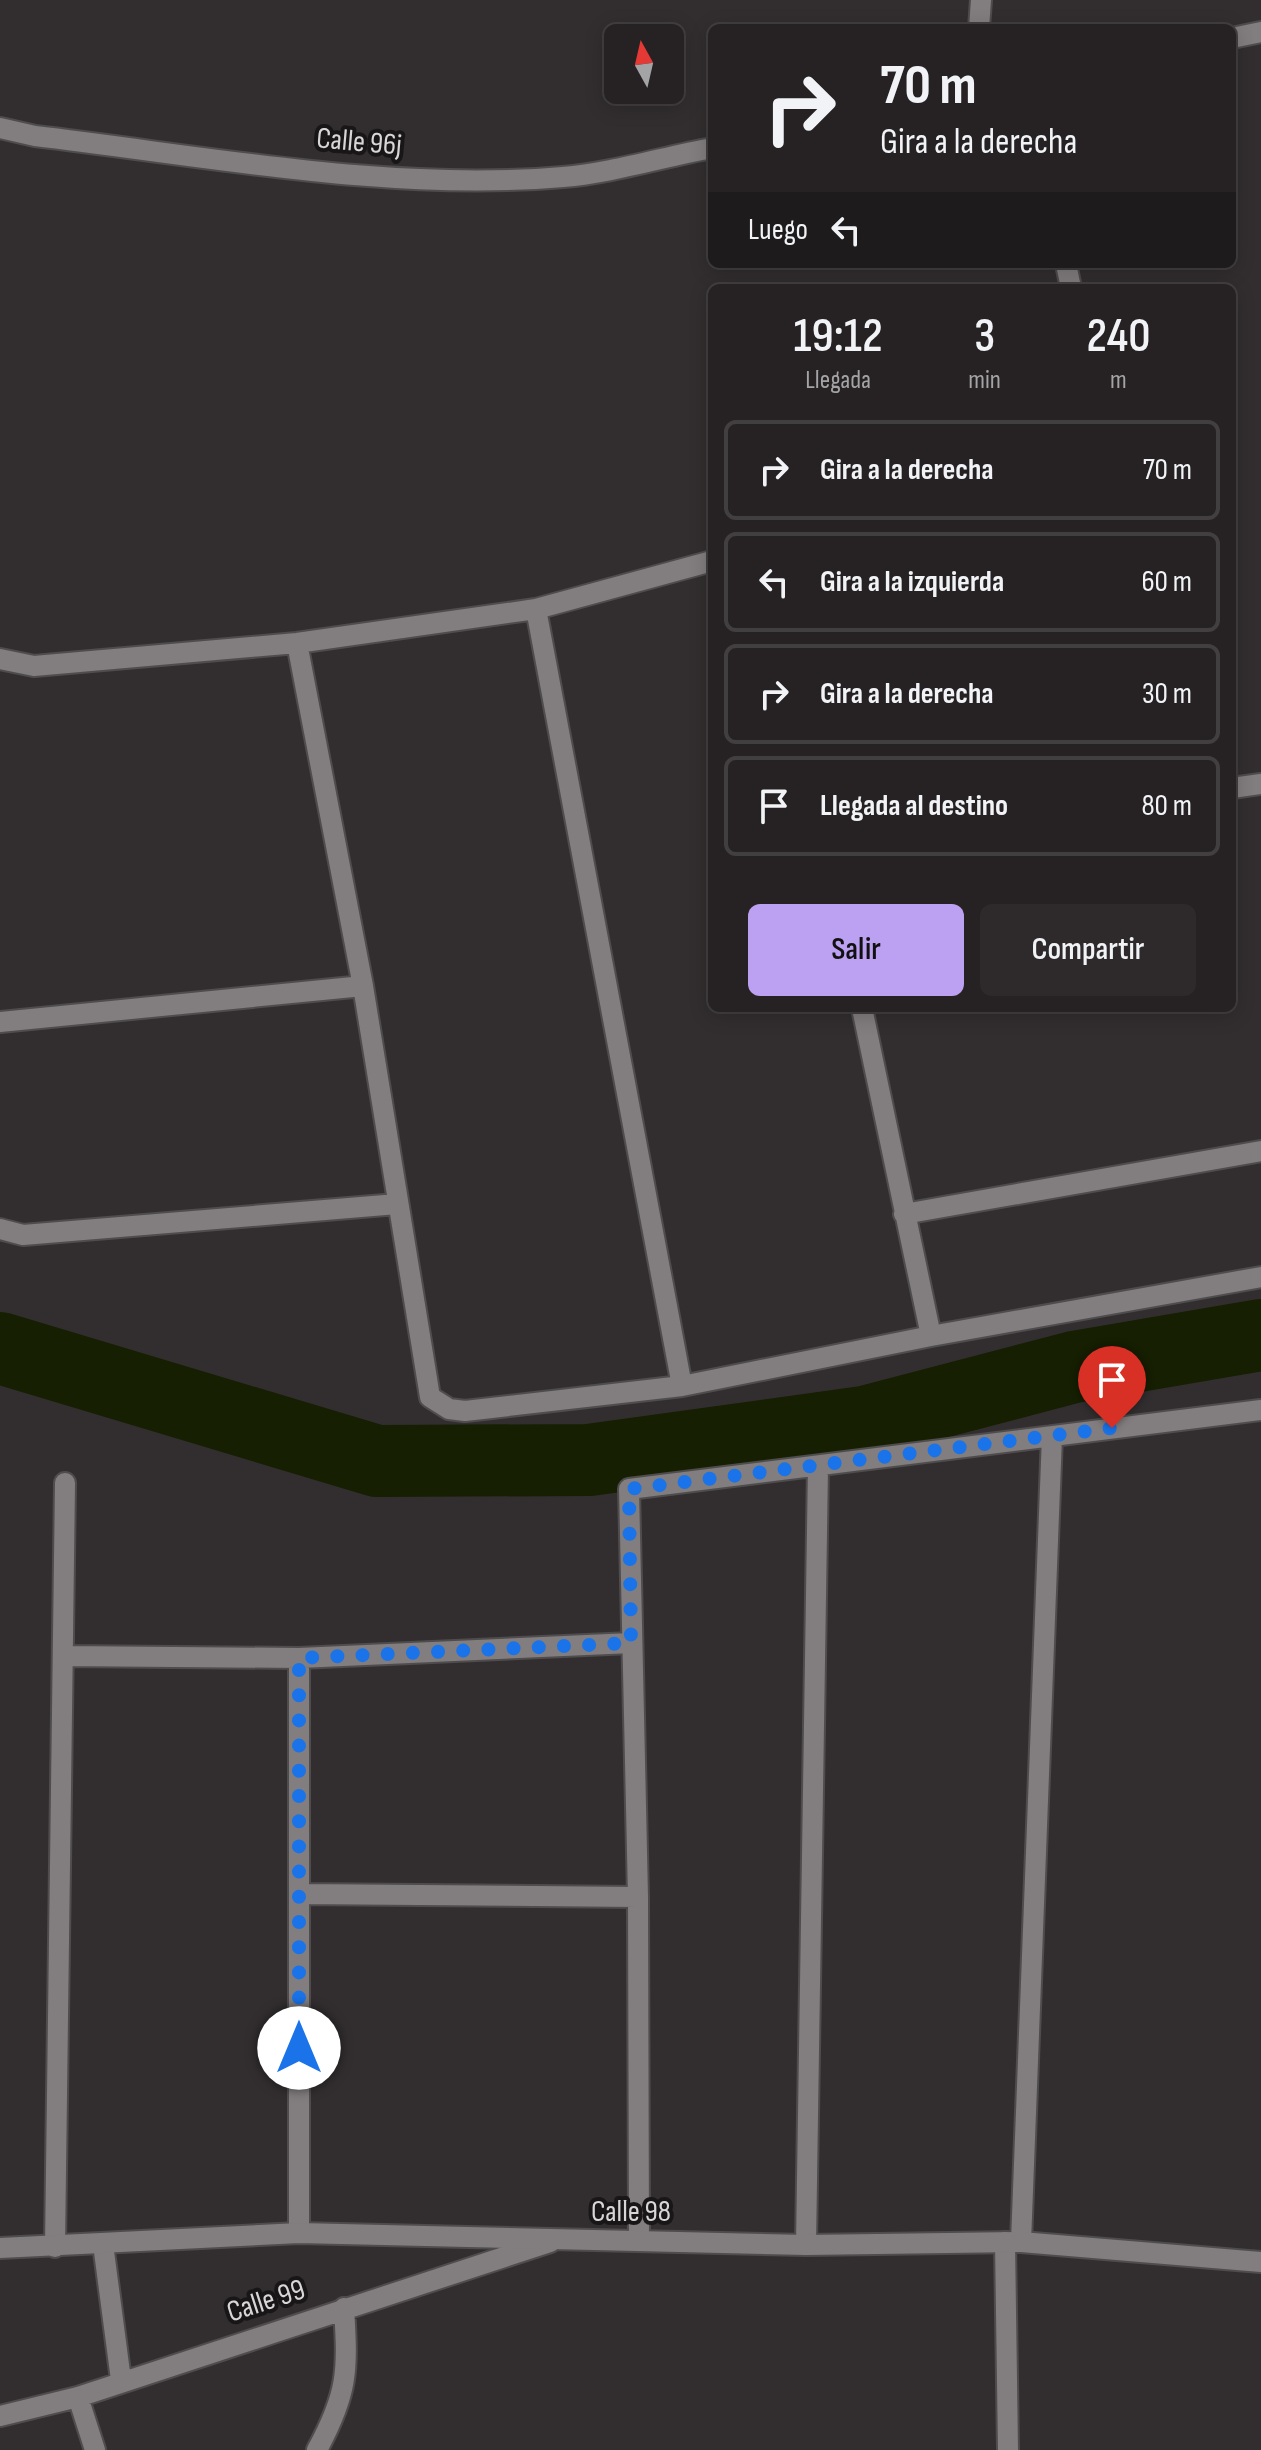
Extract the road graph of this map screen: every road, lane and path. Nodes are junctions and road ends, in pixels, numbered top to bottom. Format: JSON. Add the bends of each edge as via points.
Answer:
{"nodes":[{"id":1,"x":981,"y":0,"type":"edge"},
{"id":2,"x":979,"y":24,"type":"edge"},
{"id":3,"x":1261,"y":32,"type":"edge"},
{"id":4,"x":1236,"y":37,"type":"edge"},
{"id":5,"x":0,"y":128,"type":"edge"},
{"id":6,"x":708,"y":149,"type":"edge"},
{"id":7,"x":708,"y":562,"type":"edge"},
{"id":8,"x":536,"y":609,"type":"junction"},
{"id":9,"x":297,"y":643,"type":"junction"},
{"id":10,"x":0,"y":659,"type":"edge"},
{"id":11,"x":1261,"y":784,"type":"edge"},
{"id":12,"x":1236,"y":787,"type":"edge"},
{"id":13,"x":363,"y":986,"type":"junction"},
{"id":14,"x":863,"y":1012,"type":"edge"},
{"id":15,"x":0,"y":1022,"type":"edge"},
{"id":16,"x":1261,"y":1151,"type":"edge"},
{"id":17,"x":397,"y":1204,"type":"junction"},
{"id":18,"x":904,"y":1214,"type":"junction"},
{"id":19,"x":0,"y":1229,"type":"edge"},
{"id":20,"x":1261,"y":1277,"type":"edge"},
{"id":21,"x":931,"y":1336,"type":"junction"},
{"id":22,"x":682,"y":1386,"type":"junction"},
{"id":23,"x":1261,"y":1410,"type":"edge"},
{"id":24,"x":1052,"y":1436,"type":"junction"},
{"id":25,"x":818,"y":1466,"type":"junction"},
{"id":26,"x":65,"y":1483,"type":"dead end"},
{"id":27,"x":631,"y":1643,"type":"junction"},
{"id":28,"x":64,"y":1656,"type":"junction"},
{"id":29,"x":299,"y":1658,"type":"junction"},
{"id":30,"x":299,"y":1894,"type":"junction"},
{"id":31,"x":638,"y":1897,"type":"junction"},
{"id":32,"x":299,"y":2233,"type":"junction"},
{"id":33,"x":639,"y":2241,"type":"junction"},
{"id":34,"x":550,"y":2242,"type":"junction"},
{"id":35,"x":1013,"y":2242,"type":"junction"},
{"id":36,"x":103,"y":2244,"type":"junction"},
{"id":37,"x":806,"y":2245,"type":"junction"},
{"id":38,"x":55,"y":2247,"type":"junction"},
{"id":39,"x":0,"y":2248,"type":"edge"},
{"id":40,"x":1261,"y":2262,"type":"edge"},
{"id":41,"x":344,"y":2308,"type":"junction"},
{"id":42,"x":121,"y":2380,"type":"junction"},
{"id":43,"x":78,"y":2397,"type":"junction"},
{"id":44,"x":0,"y":2416,"type":"edge"},
{"id":45,"x":95,"y":2450,"type":"edge"},
{"id":46,"x":317,"y":2450,"type":"edge"},
{"id":47,"x":1008,"y":2450,"type":"edge"}],
"edges":[{"from":1,"to":2,"type":"street"},
{"from":3,"to":4,"type":"street"},
{"from":5,"to":6,"type":"street","name":"Calle 96j","via":[[359,174],[454,179],[564,177]]},
{"from":7,"to":8,"type":"street"},
{"from":8,"to":9,"type":"street"},
{"from":8,"to":22,"type":"street"},
{"from":9,"to":10,"type":"street","via":[[34,666]]},
{"from":9,"to":13,"type":"street"},
{"from":11,"to":12,"type":"street"},
{"from":13,"to":15,"type":"street"},
{"from":13,"to":17,"type":"street"},
{"from":14,"to":18,"type":"street"},
{"from":16,"to":18,"type":"street"},
{"from":17,"to":19,"type":"street","via":[[23,1235]]},
{"from":17,"to":22,"type":"street","via":[[435,1403],[465,1411]]},
{"from":18,"to":21,"type":"street"},
{"from":20,"to":21,"type":"street"},
{"from":21,"to":22,"type":"street"},
{"from":23,"to":24,"type":"street"},
{"from":24,"to":25,"type":"street"},
{"from":24,"to":35,"type":"street"},
{"from":25,"to":27,"type":"street","via":[[629,1489]]},
{"from":25,"to":37,"type":"street"},
{"from":26,"to":28,"type":"street"},
{"from":27,"to":29,"type":"street"},
{"from":27,"to":31,"type":"street"},
{"from":28,"to":29,"type":"street"},
{"from":28,"to":38,"type":"street"},
{"from":29,"to":30,"type":"street"},
{"from":30,"to":31,"type":"street"},
{"from":30,"to":32,"type":"street"},
{"from":31,"to":33,"type":"street"},
{"from":32,"to":34,"type":"street","name":"Calle 98"},
{"from":32,"to":36,"type":"street","name":"Calle 98"},
{"from":33,"to":34,"type":"street","name":"Calle 98"},
{"from":33,"to":37,"type":"street","name":"Calle 98"},
{"from":34,"to":41,"type":"street","name":"Calle 99"},
{"from":35,"to":37,"type":"street","name":"Calle 98"},
{"from":35,"to":40,"type":"street","name":"Calle 98"},
{"from":35,"to":47,"type":"street"},
{"from":36,"to":38,"type":"street","name":"Calle 98"},
{"from":36,"to":42,"type":"street"},
{"from":38,"to":39,"type":"street","name":"Calle 98"},
{"from":41,"to":42,"type":"street","name":"Calle 99"},
{"from":41,"to":46,"type":"street","via":[[348,2370],[338,2411]]},
{"from":42,"to":43,"type":"street","name":"Calle 99"},
{"from":43,"to":44,"type":"street","name":"Calle 99"},
{"from":43,"to":45,"type":"street"}]}
